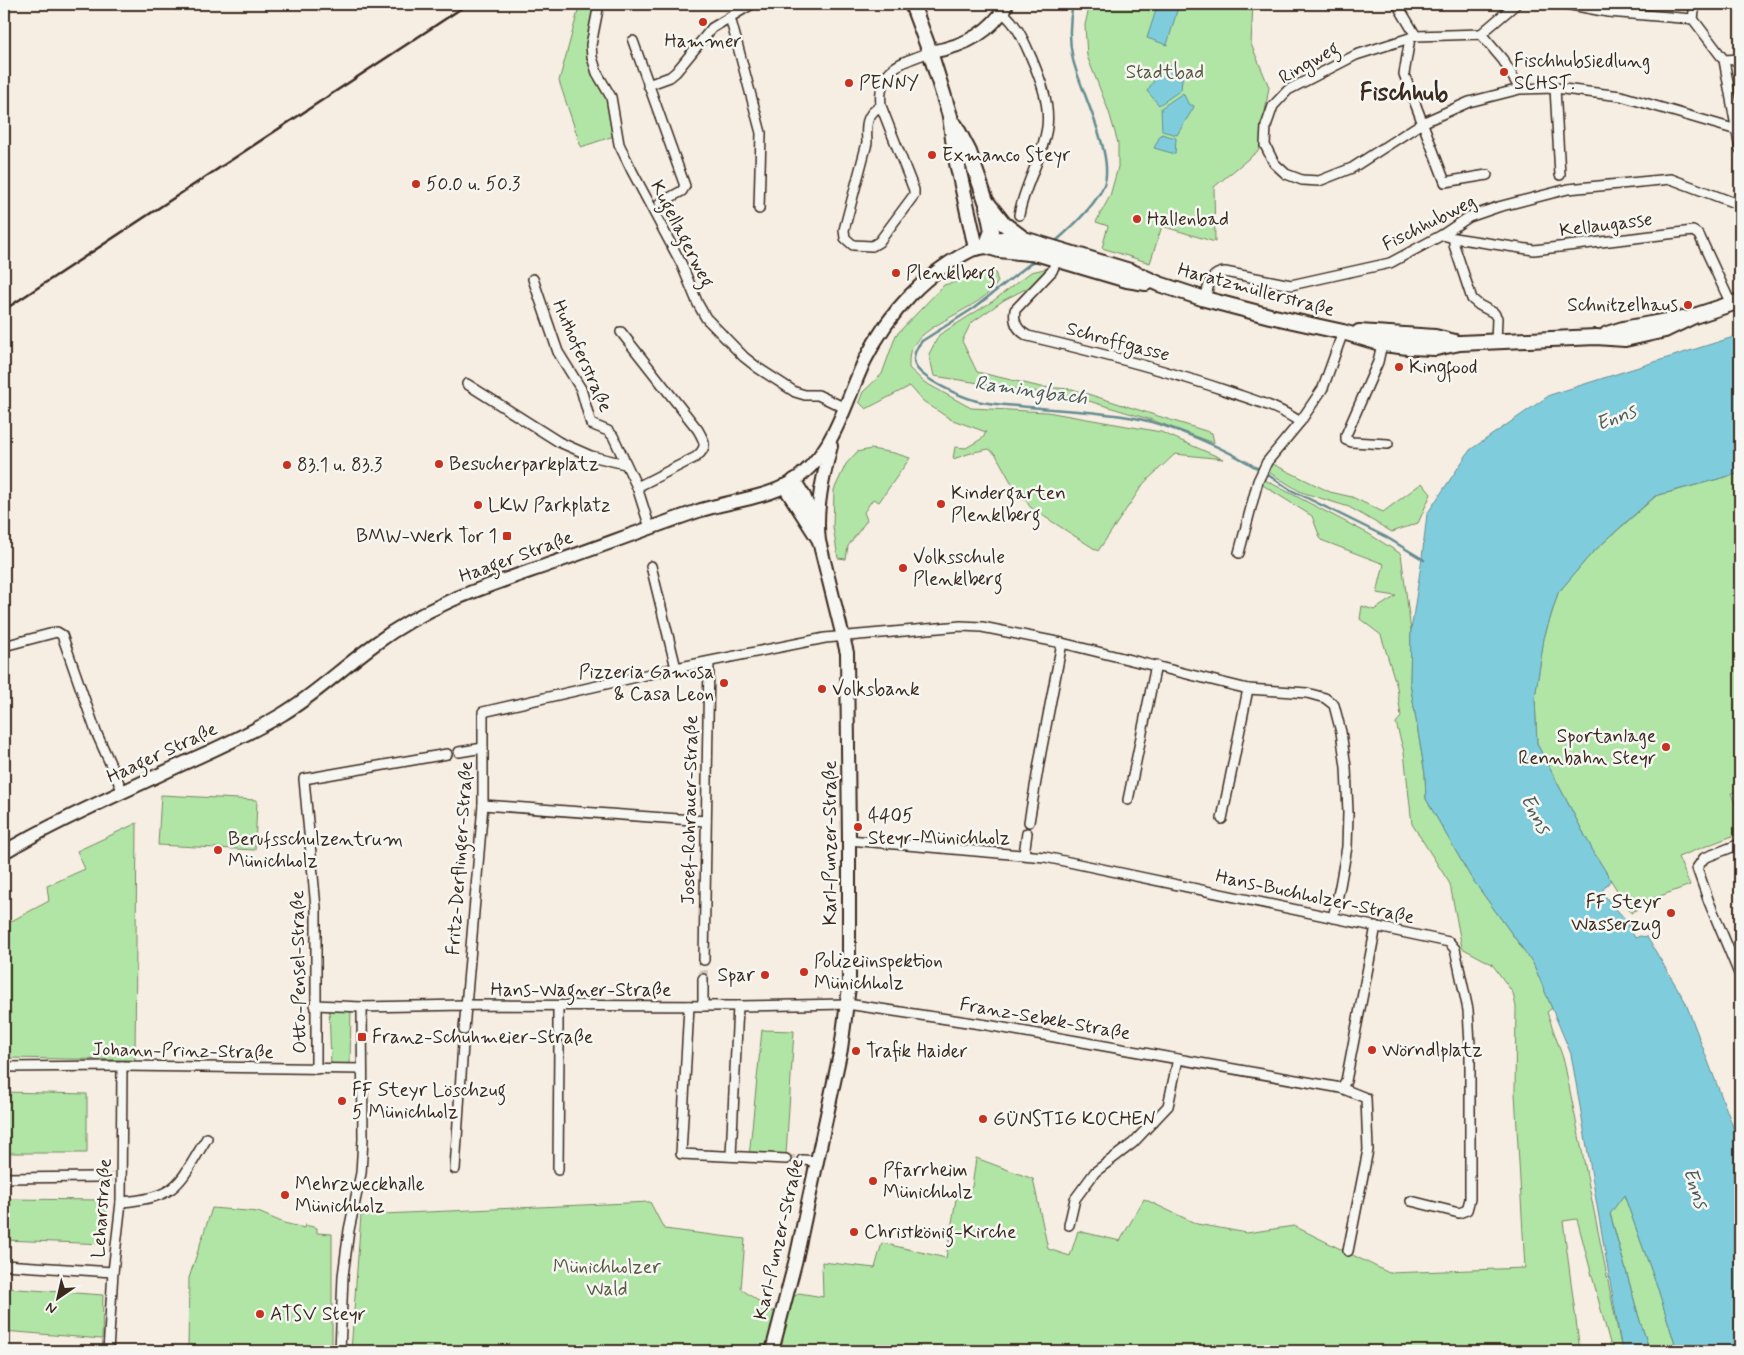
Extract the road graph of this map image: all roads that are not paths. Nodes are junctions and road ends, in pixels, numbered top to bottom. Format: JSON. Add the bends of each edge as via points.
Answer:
{"nodes":[{"id":1,"x":599,"y":4,"type":"edge"},
{"id":2,"x":752,"y":4,"type":"edge"},
{"id":3,"x":912,"y":4,"type":"edge"},
{"id":4,"x":1397,"y":4,"type":"edge"},
{"id":5,"x":1516,"y":4,"type":"edge"},
{"id":6,"x":1566,"y":4,"type":"edge"},
{"id":7,"x":1695,"y":4,"type":"edge"},
{"id":8,"x":1004,"y":8,"type":"edge"},
{"id":9,"x":730,"y":17,"type":"junction"},
{"id":10,"x":1693,"y":19,"type":"junction"},
{"id":11,"x":1482,"y":34,"type":"junction"},
{"id":12,"x":1413,"y":37,"type":"junction"},
{"id":13,"x":633,"y":41,"type":"dead end"},
{"id":14,"x":930,"y":52,"type":"junction"},
{"id":15,"x":1740,"y":59,"type":"edge"},
{"id":16,"x":1724,"y":60,"type":"junction"},
{"id":17,"x":648,"y":85,"type":"junction"},
{"id":18,"x":1520,"y":88,"type":"junction"},
{"id":19,"x":1555,"y":88,"type":"junction"},
{"id":20,"x":881,"y":106,"type":"junction"},
{"id":21,"x":950,"y":116,"type":"junction"},
{"id":22,"x":1422,"y":123,"type":"junction"},
{"id":23,"x":1737,"y":130,"type":"junction"},
{"id":24,"x":1740,"y":149,"type":"edge"},
{"id":25,"x":1487,"y":175,"type":"dead end"},
{"id":26,"x":1560,"y":175,"type":"dead end"},
{"id":27,"x":986,"y":201,"type":"junction"},
{"id":28,"x":660,"y":204,"type":"dead end"},
{"id":29,"x":1740,"y":205,"type":"edge"},
{"id":30,"x":759,"y":209,"type":"dead end"},
{"id":31,"x":1019,"y":215,"type":"dead end"},
{"id":32,"x":1442,"y":235,"type":"junction"},
{"id":33,"x":1454,"y":238,"type":"junction"},
{"id":34,"x":1024,"y":239,"type":"junction"},
{"id":35,"x":981,"y":247,"type":"junction"},
{"id":36,"x":1057,"y":256,"type":"junction"},
{"id":37,"x":533,"y":279,"type":"dead end"},
{"id":38,"x":1205,"y":299,"type":"junction"},
{"id":39,"x":1736,"y":302,"type":"edge"},
{"id":40,"x":621,"y":332,"type":"dead end"},
{"id":41,"x":1343,"y":332,"type":"junction"},
{"id":42,"x":1383,"y":338,"type":"junction"},
{"id":43,"x":1496,"y":343,"type":"junction"},
{"id":44,"x":467,"y":384,"type":"dead end"},
{"id":45,"x":845,"y":408,"type":"junction"},
{"id":46,"x":1300,"y":422,"type":"junction"},
{"id":47,"x":835,"y":432,"type":"junction"},
{"id":48,"x":1388,"y":444,"type":"dead end"},
{"id":49,"x":625,"y":464,"type":"junction"},
{"id":50,"x":789,"y":483,"type":"junction"},
{"id":51,"x":637,"y":487,"type":"junction"},
{"id":52,"x":817,"y":527,"type":"junction"},
{"id":53,"x":650,"y":528,"type":"junction"},
{"id":54,"x":819,"y":541,"type":"junction"},
{"id":55,"x":1238,"y":553,"type":"dead end"},
{"id":56,"x":651,"y":566,"type":"dead end"},
{"id":57,"x":843,"y":636,"type":"junction"},
{"id":58,"x":1062,"y":643,"type":"junction"},
{"id":59,"x":4,"y":646,"type":"edge"},
{"id":60,"x":710,"y":662,"type":"junction"},
{"id":61,"x":1156,"y":665,"type":"junction"},
{"id":62,"x":676,"y":668,"type":"junction"},
{"id":63,"x":1248,"y":689,"type":"junction"},
{"id":64,"x":483,"y":748,"type":"junction"},
{"id":65,"x":459,"y":752,"type":"dead end"},
{"id":66,"x":447,"y":754,"type":"dead end"},
{"id":67,"x":123,"y":792,"type":"junction"},
{"id":68,"x":1128,"y":800,"type":"dead end"},
{"id":69,"x":483,"y":805,"type":"junction"},
{"id":70,"x":1222,"y":819,"type":"dead end"},
{"id":71,"x":706,"y":820,"type":"junction"},
{"id":72,"x":1029,"y":822,"type":"dead end"},
{"id":73,"x":1027,"y":833,"type":"dead end"},
{"id":74,"x":850,"y":840,"type":"junction"},
{"id":75,"x":1740,"y":844,"type":"edge"},
{"id":76,"x":4,"y":852,"type":"edge"},
{"id":77,"x":1024,"y":854,"type":"junction"},
{"id":78,"x":1333,"y":918,"type":"junction"},
{"id":79,"x":1376,"y":926,"type":"junction"},
{"id":80,"x":704,"y":960,"type":"tunnel mouth"},
{"id":81,"x":1740,"y":976,"type":"edge"},
{"id":82,"x":703,"y":979,"type":"tunnel mouth"},
{"id":83,"x":848,"y":1004,"type":"junction"},
{"id":84,"x":315,"y":1005,"type":"junction"},
{"id":85,"x":465,"y":1005,"type":"junction"},
{"id":86,"x":558,"y":1006,"type":"junction"},
{"id":87,"x":688,"y":1006,"type":"junction"},
{"id":88,"x":703,"y":1006,"type":"junction"},
{"id":89,"x":738,"y":1006,"type":"junction"},
{"id":90,"x":362,"y":1007,"type":"junction"},
{"id":91,"x":464,"y":1030,"type":"dead end"},
{"id":92,"x":558,"y":1031,"type":"dead end"},
{"id":93,"x":463,"y":1044,"type":"dead end"},
{"id":94,"x":559,"y":1045,"type":"dead end"},
{"id":95,"x":1178,"y":1059,"type":"junction"},
{"id":96,"x":122,"y":1066,"type":"junction"},
{"id":97,"x":4,"y":1067,"type":"edge"},
{"id":98,"x":362,"y":1069,"type":"junction"},
{"id":99,"x":316,"y":1070,"type":"junction"},
{"id":100,"x":1342,"y":1088,"type":"junction"},
{"id":101,"x":207,"y":1138,"type":"dead end"},
{"id":102,"x":731,"y":1156,"type":"junction"},
{"id":103,"x":786,"y":1159,"type":"tunnel mouth"},
{"id":104,"x":802,"y":1160,"type":"tunnel mouth"},
{"id":105,"x":817,"y":1161,"type":"junction"},
{"id":106,"x":455,"y":1169,"type":"dead end"},
{"id":107,"x":558,"y":1170,"type":"dead end"},
{"id":108,"x":98,"y":1177,"type":"tunnel mouth"},
{"id":109,"x":4,"y":1178,"type":"edge"},
{"id":110,"x":1411,"y":1201,"type":"dead end"},
{"id":111,"x":121,"y":1202,"type":"junction"},
{"id":112,"x":1068,"y":1225,"type":"dead end"},
{"id":113,"x":1348,"y":1251,"type":"dead end"},
{"id":114,"x":4,"y":1265,"type":"edge"},
{"id":115,"x":113,"y":1272,"type":"junction"},
{"id":116,"x":108,"y":1351,"type":"edge"},
{"id":117,"x":340,"y":1351,"type":"edge"},
{"id":118,"x":772,"y":1351,"type":"edge"}],
"edges":[{"from":1,"to":45,"type":"street","name":"Kugellagerweg","via":[[592,57],[596,73],[610,97],[619,144],[706,318],[758,368],[794,392],[818,395]]},
{"from":2,"to":9,"type":"street"},
{"from":3,"to":14,"type":"main road"},
{"from":4,"to":12,"type":"street"},
{"from":5,"to":11,"type":"street"},
{"from":6,"to":10,"type":"street","via":[[1608,12]]},
{"from":7,"to":10,"type":"street"},
{"from":8,"to":14,"type":"main road","via":[[989,28],[978,35]]},
{"from":8,"to":31,"type":"street","via":[[1018,29],[1035,67],[1043,91],[1047,121],[1045,137]]},
{"from":9,"to":17,"type":"street","via":[[712,28],[670,77]]},
{"from":9,"to":30,"type":"street","via":[[761,133]]},
{"from":10,"to":16,"type":"street"},
{"from":11,"to":12,"type":"street","name":"Ringweg"},
{"from":11,"to":18,"type":"street"},
{"from":12,"to":22,"type":"street","via":[[1404,74]]},
{"from":12,"to":22,"type":"street","name":"Ringweg","via":[[1356,55],[1288,90],[1273,106],[1266,126],[1265,146],[1274,163],[1286,174],[1302,180],[1319,181],[1352,168]]},
{"from":13,"to":17,"type":"street"},
{"from":14,"to":20,"type":"street","via":[[891,71],[882,83]]},
{"from":14,"to":21,"type":"main road"},
{"from":15,"to":16,"type":"street"},
{"from":16,"to":23,"type":"street"},
{"from":17,"to":28,"type":"street","via":[[685,186]]},
{"from":18,"to":19,"type":"street","name":"Ringweg"},
{"from":18,"to":22,"type":"street","name":"Ringweg","via":[[1469,102]]},
{"from":19,"to":23,"type":"street","name":"Ringweg","via":[[1621,96]]},
{"from":19,"to":26,"type":"street"},
{"from":20,"to":20,"type":"street","via":[[868,116],[867,144],[844,230],[845,238],[853,246],[872,246],[879,242],[914,193]]},
{"from":21,"to":27,"type":"main road","via":[[969,152]]},
{"from":21,"to":35,"type":"main road","via":[[955,154]]},
{"from":22,"to":25,"type":"street","via":[[1445,182]]},
{"from":23,"to":24,"type":"street"},
{"from":27,"to":34,"type":"main road","via":[[1004,224]]},
{"from":27,"to":35,"type":"main road","via":[[992,231]]},
{"from":29,"to":32,"type":"street","name":"Fischhubweg","via":[[1676,180],[1630,182],[1568,189],[1498,207],[1469,217]]},
{"from":32,"to":33,"type":"street","name":"Kellaugasse"},
{"from":32,"to":38,"type":"street","name":"Fischhubweg","via":[[1390,263],[1295,285],[1219,272],[1211,279]]},
{"from":33,"to":39,"type":"street","name":"Kellaugasse","via":[[1534,250],[1693,231],[1699,235]]},
{"from":33,"to":43,"type":"street","name":"Fischhubweg","via":[[1472,299],[1497,318]]},
{"from":34,"to":35,"type":"main road","via":[[1001,239]]},
{"from":34,"to":36,"type":"main road","name":"Haratzmüllerstraße"},
{"from":35,"to":36,"type":"main road","name":"Haratzmüllerstraße"},
{"from":35,"to":45,"type":"main road","name":"Haager Straße","via":[[942,267],[899,307],[875,342]]},
{"from":36,"to":38,"type":"main road","name":"Haratzmüllerstraße","via":[[1130,271]]},
{"from":36,"to":46,"type":"street","name":"Schroffgasse","via":[[1052,271],[1015,310],[1016,326],[1021,332],[1185,376],[1265,404]]},
{"from":37,"to":49,"type":"street","name":"Huthoferstraße","via":[[558,352],[581,389],[590,424],[613,436]]},
{"from":38,"to":41,"type":"main road","name":"Haratzmüllerstraße"},
{"from":39,"to":43,"type":"main road","name":"Haratzmüllerstraße","via":[[1646,335]]},
{"from":40,"to":51,"type":"street","via":[[705,442],[703,452],[696,457]]},
{"from":41,"to":42,"type":"main road","name":"Haratzmüllerstraße"},
{"from":41,"to":46,"type":"street","via":[[1323,388]]},
{"from":42,"to":43,"type":"main road","name":"Haratzmüllerstraße","via":[[1435,337],[1460,343]]},
{"from":42,"to":48,"type":"street","via":[[1378,362],[1346,440]]},
{"from":44,"to":49,"type":"street","via":[[560,442],[591,456]]},
{"from":45,"to":47,"type":"main road","name":"Haager Straße"},
{"from":46,"to":55,"type":"street","via":[[1268,462],[1258,482]]},
{"from":47,"to":50,"type":"main road","name":"Haager Straße","via":[[820,456]]},
{"from":47,"to":52,"type":"main road","name":"Karl-Punzer-Straße","via":[[822,481]]},
{"from":49,"to":51,"type":"street","name":"Huthoferstraße"},
{"from":50,"to":52,"type":"main road","name":"Karl-Punzer-Straße","via":[[804,496]]},
{"from":50,"to":53,"type":"main road","name":"Haager Straße"},
{"from":50,"to":54,"type":"main road","name":"Karl-Punzer-Straße"},
{"from":51,"to":53,"type":"street","name":"Huthoferstraße"},
{"from":52,"to":54,"type":"main road","name":"Karl-Punzer-Straße"},
{"from":53,"to":67,"type":"main road","name":"Haager Straße","via":[[452,600],[418,617],[375,643],[313,694],[280,716]]},
{"from":54,"to":57,"type":"main road","name":"Karl-Punzer-Straße"},
{"from":56,"to":62,"type":"street"},
{"from":57,"to":58,"type":"street","via":[[961,626]]},
{"from":57,"to":60,"type":"street"},
{"from":57,"to":74,"type":"main road","name":"Karl-Punzer-Straße","via":[[848,668]]},
{"from":58,"to":61,"type":"street"},
{"from":58,"to":72,"type":"street"},
{"from":59,"to":67,"type":"street","via":[[57,632],[62,635],[96,732]]},
{"from":60,"to":62,"type":"street"},
{"from":60,"to":71,"type":"street","name":"Josef-Rohrauer-Straße"},
{"from":61,"to":63,"type":"street"},
{"from":61,"to":68,"type":"street"},
{"from":62,"to":64,"type":"street","name":"Fritz-Derflinger-Straße","via":[[483,712]]},
{"from":63,"to":70,"type":"street"},
{"from":63,"to":78,"type":"street","via":[[1307,693],[1325,698],[1334,706],[1346,767],[1348,813],[1347,847]]},
{"from":64,"to":65,"type":"street"},
{"from":64,"to":69,"type":"street","name":"Fritz-Derflinger-Straße"},
{"from":66,"to":84,"type":"street","name":"Otto-Pensel-Straße","via":[[304,780],[316,908]]},
{"from":67,"to":76,"type":"main road","name":"Haager Straße"},
{"from":69,"to":71,"type":"street"},
{"from":69,"to":85,"type":"street","name":"Fritz-Derflinger-Straße"},
{"from":71,"to":80,"type":"street","name":"Josef-Rohrauer-Straße"},
{"from":73,"to":77,"type":"street"},
{"from":74,"to":77,"type":"street","name":"Hans-Buchholzer-Straße"},
{"from":74,"to":83,"type":"main road","name":"Karl-Punzer-Straße"},
{"from":75,"to":81,"type":"street","via":[[1704,858],[1697,868]]},
{"from":77,"to":78,"type":"street","name":"Hans-Buchholzer-Straße"},
{"from":78,"to":79,"type":"street","name":"Hans-Buchholzer-Straße"},
{"from":79,"to":100,"type":"street"},
{"from":79,"to":110,"type":"street","name":"Hans-Buchholzer-Straße","via":[[1450,942],[1468,1010],[1470,1199],[1467,1210],[1459,1212]]},
{"from":82,"to":88,"type":"street"},
{"from":83,"to":89,"type":"street","name":"Hans-Wagner-Straße"},
{"from":83,"to":95,"type":"street","name":"Franz-Sebek-Straße"},
{"from":83,"to":105,"type":"main road","name":"Karl-Punzer-Straße"},
{"from":84,"to":90,"type":"street","name":"Hans-Wagner-Straße"},
{"from":84,"to":99,"type":"street","name":"Otto-Pensel-Straße"},
{"from":85,"to":86,"type":"street","name":"Hans-Wagner-Straße"},
{"from":85,"to":90,"type":"street","name":"Hans-Wagner-Straße"},
{"from":85,"to":91,"type":"street","name":"Fritz-Derflinger-Straße"},
{"from":86,"to":87,"type":"street","name":"Hans-Wagner-Straße"},
{"from":86,"to":92,"type":"street"},
{"from":87,"to":88,"type":"street","name":"Hans-Wagner-Straße"},
{"from":87,"to":102,"type":"street","via":[[681,1154]]},
{"from":88,"to":89,"type":"street","name":"Hans-Wagner-Straße"},
{"from":89,"to":102,"type":"street"},
{"from":90,"to":98,"type":"street"},
{"from":93,"to":106,"type":"street"},
{"from":94,"to":107,"type":"street"},
{"from":95,"to":100,"type":"street","name":"Franz-Sebek-Straße"},
{"from":95,"to":112,"type":"street","via":[[1168,1106],[1133,1143],[1094,1172],[1075,1199]]},
{"from":96,"to":97,"type":"street","name":"Johann-Prinz-Straße"},
{"from":96,"to":99,"type":"street","name":"Johann-Prinz-Straße"},
{"from":96,"to":111,"type":"street","name":"Leharstraße","via":[[117,1178]]},
{"from":98,"to":99,"type":"street","name":"Johann-Prinz-Straße"},
{"from":98,"to":117,"type":"street","via":[[361,1173],[343,1276]]},
{"from":100,"to":113,"type":"street","name":"Franz-Sebek-Straße","via":[[1366,1098],[1368,1150]]},
{"from":101,"to":111,"type":"street","via":[[172,1190],[146,1200]]},
{"from":102,"to":103,"type":"street"},
{"from":104,"to":105,"type":"street"},
{"from":105,"to":118,"type":"main road","name":"Karl-Punzer-Straße"},
{"from":108,"to":109,"type":"street"},
{"from":111,"to":115,"type":"street","name":"Leharstraße"},
{"from":114,"to":115,"type":"street"},
{"from":115,"to":116,"type":"street","name":"Leharstraße"}]}
